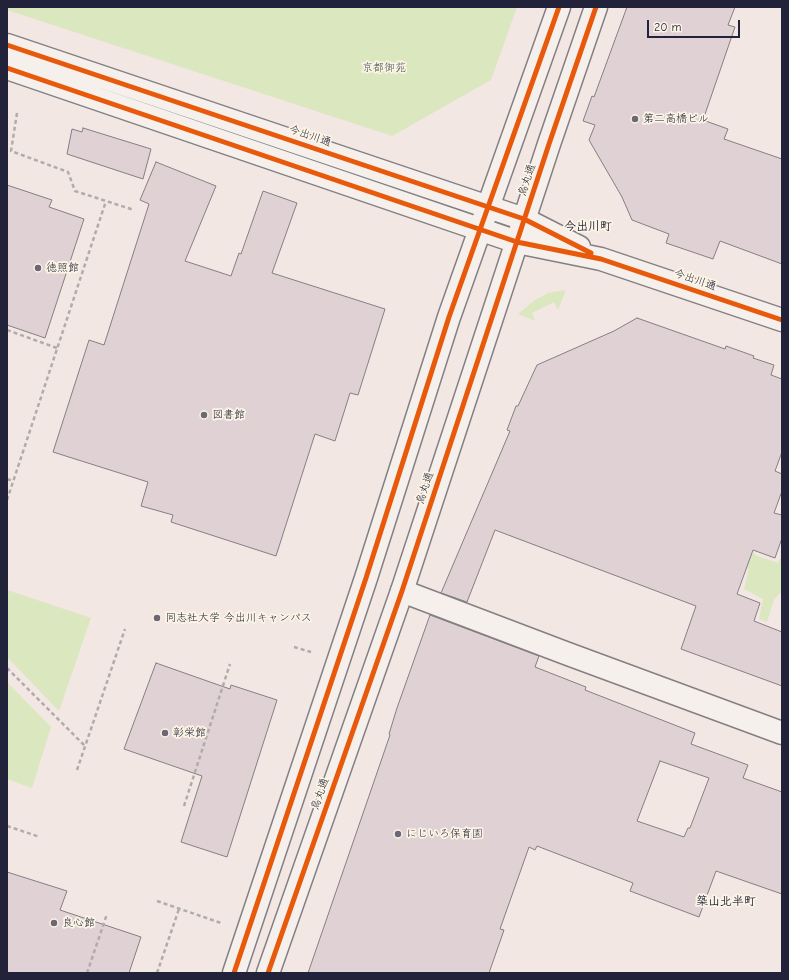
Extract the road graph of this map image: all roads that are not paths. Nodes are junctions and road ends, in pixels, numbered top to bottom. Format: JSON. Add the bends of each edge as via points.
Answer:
{"nodes":[{"id":1,"x":559,"y":7,"type":"edge"},
{"id":2,"x":596,"y":7,"type":"edge"},
{"id":3,"x":7,"y":45,"type":"edge"},
{"id":4,"x":7,"y":68,"type":"edge"},
{"id":5,"x":489,"y":207,"type":"junction"},
{"id":6,"x":524,"y":219,"type":"junction"},
{"id":7,"x":481,"y":230,"type":"junction"},
{"id":8,"x":517,"y":242,"type":"junction"},
{"id":9,"x":601,"y":259,"type":"junction"},
{"id":10,"x":782,"y":320,"type":"edge"},
{"id":11,"x":402,"y":591,"type":"junction"},
{"id":12,"x":782,"y":733,"type":"edge"},
{"id":13,"x":234,"y":973,"type":"edge"},
{"id":14,"x":268,"y":973,"type":"edge"}],
"edges":[{"from":1,"to":5,"type":"main road"},
{"from":2,"to":6,"type":"main road","name":"烏丸通"},
{"from":3,"to":5,"type":"main road","name":"今出川通"},
{"from":4,"to":7,"type":"main road","name":"今出川通"},
{"from":5,"to":6,"type":"main road","name":"今出川通"},
{"from":5,"to":7,"type":"main road"},
{"from":6,"to":8,"type":"main road","name":"烏丸通"},
{"from":6,"to":9,"type":"main road","name":"今出川通"},
{"from":7,"to":8,"type":"main road","name":"今出川通"},
{"from":7,"to":13,"type":"main road"},
{"from":8,"to":9,"type":"main road","name":"今出川通"},
{"from":8,"to":11,"type":"main road","name":"烏丸通"},
{"from":9,"to":10,"type":"main road","name":"今出川通"},
{"from":11,"to":12,"type":"main road"},
{"from":11,"to":14,"type":"main road","name":"烏丸通"}]}
